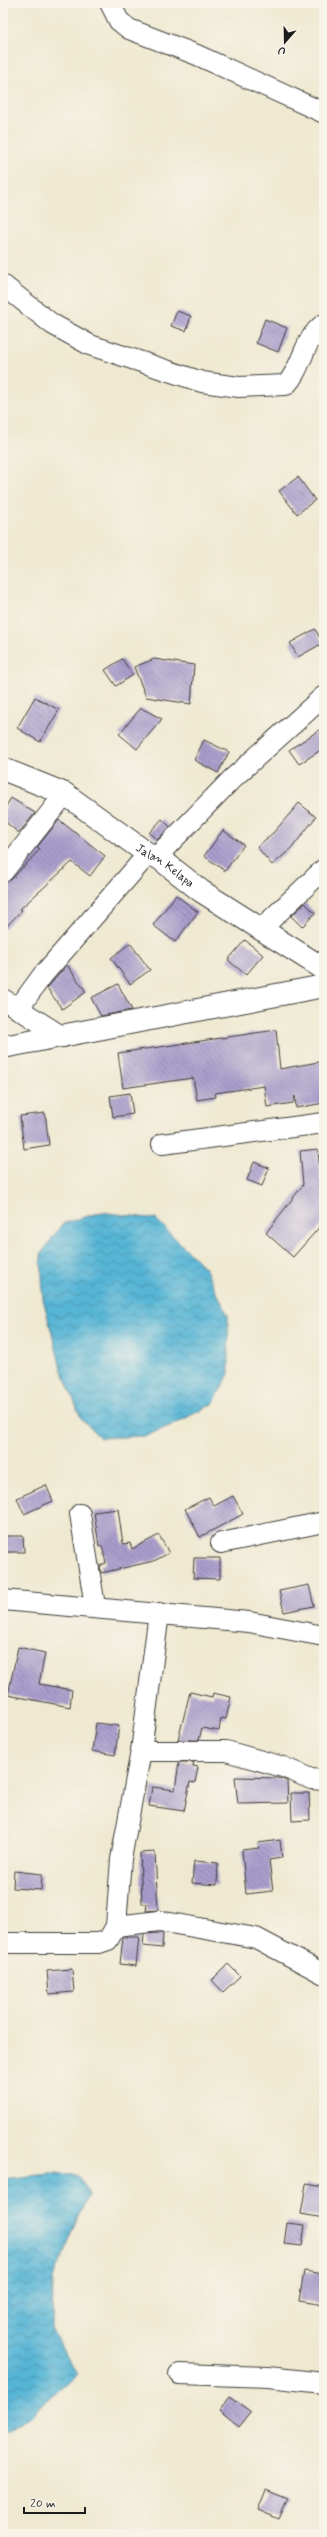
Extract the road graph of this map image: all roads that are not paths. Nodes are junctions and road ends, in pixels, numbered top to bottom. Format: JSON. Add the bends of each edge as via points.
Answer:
{"nodes":[{"id":1,"x":110,"y":3,"type":"edge"},
{"id":2,"x":324,"y":113,"type":"edge"},
{"id":3,"x":3,"y":285,"type":"edge"},
{"id":4,"x":324,"y":324,"type":"edge"},
{"id":5,"x":324,"y":696,"type":"edge"},
{"id":6,"x":3,"y":769,"type":"edge"},
{"id":7,"x":65,"y":794,"type":"junction"},
{"id":8,"x":154,"y":856,"type":"junction"},
{"id":9,"x":324,"y":869,"type":"edge"},
{"id":10,"x":3,"y":872,"type":"edge"},
{"id":11,"x":260,"y":930,"type":"junction"},
{"id":12,"x":324,"y":969,"type":"edge"},
{"id":13,"x":324,"y":986,"type":"edge"},
{"id":14,"x":11,"y":1004,"type":"edge"},
{"id":15,"x":63,"y":1037,"type":"junction"},
{"id":16,"x":3,"y":1047,"type":"edge"},
{"id":17,"x":324,"y":1123,"type":"edge"},
{"id":18,"x":162,"y":1144,"type":"dead end"},
{"id":19,"x":80,"y":1514,"type":"dead end"},
{"id":20,"x":324,"y":1522,"type":"edge"},
{"id":21,"x":221,"y":1543,"type":"dead end"},
{"id":22,"x":3,"y":1600,"type":"edge"},
{"id":23,"x":95,"y":1606,"type":"junction"},
{"id":24,"x":159,"y":1613,"type":"junction"},
{"id":25,"x":324,"y":1636,"type":"edge"},
{"id":26,"x":141,"y":1750,"type":"junction"},
{"id":27,"x":324,"y":1780,"type":"edge"},
{"id":28,"x":116,"y":1926,"type":"junction"},
{"id":29,"x":3,"y":1943,"type":"edge"},
{"id":30,"x":324,"y":1974,"type":"edge"},
{"id":31,"x":179,"y":2374,"type":"dead end"},
{"id":32,"x":324,"y":2383,"type":"edge"}],
"edges":[{"from":1,"to":2,"type":"street","via":[[118,21],[129,30],[196,55]]},
{"from":3,"to":4,"type":"street","via":[[52,324],[90,346],[202,382],[239,387],[286,385],[294,377],[307,343]]},
{"from":5,"to":8,"type":"street","via":[[232,779],[164,849]]},
{"from":6,"to":7,"type":"street","name":"Jalan Kelapa"},
{"from":7,"to":8,"type":"street","name":"Jalan Kelapa"},
{"from":7,"to":10,"type":"street"},
{"from":8,"to":11,"type":"street","name":"Jalan Kelapa"},
{"from":8,"to":14,"type":"street","via":[[42,976]]},
{"from":9,"to":11,"type":"street"},
{"from":11,"to":12,"type":"street","name":"Jalan Kelapa"},
{"from":13,"to":15,"type":"street"},
{"from":14,"to":15,"type":"street"},
{"from":15,"to":16,"type":"street"},
{"from":17,"to":18,"type":"street"},
{"from":19,"to":23,"type":"street"},
{"from":20,"to":21,"type":"street"},
{"from":22,"to":23,"type":"street"},
{"from":23,"to":24,"type":"street"},
{"from":24,"to":25,"type":"street","via":[[249,1622]]},
{"from":24,"to":26,"type":"street"},
{"from":26,"to":27,"type":"street","via":[[226,1751],[282,1767],[311,1779]]},
{"from":26,"to":28,"type":"street","via":[[121,1859]]},
{"from":28,"to":29,"type":"street","via":[[108,1940],[99,1943]]},
{"from":28,"to":30,"type":"street","via":[[159,1922],[256,1938]]},
{"from":31,"to":32,"type":"street","via":[[268,2377]]}]}
